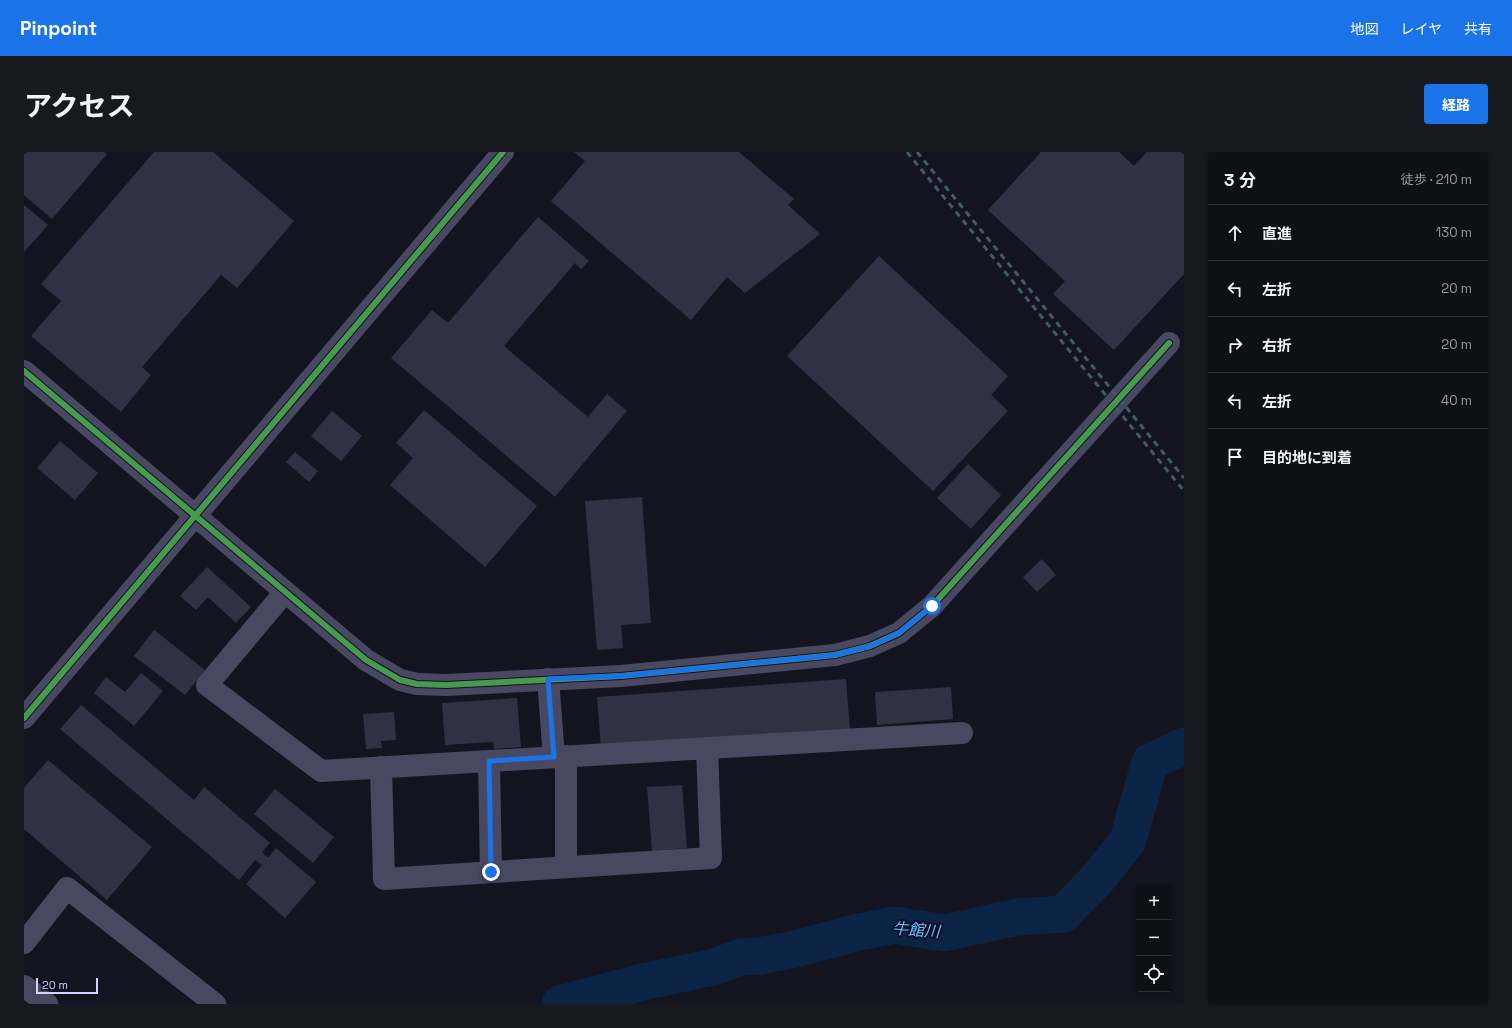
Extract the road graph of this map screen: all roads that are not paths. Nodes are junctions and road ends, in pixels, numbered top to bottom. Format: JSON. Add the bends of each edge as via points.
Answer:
{"nodes":[{"id":1,"x":503,"y":152,"type":"edge"},
{"id":2,"x":1169,"y":343,"type":"dead end"},
{"id":3,"x":24,"y":371,"type":"edge"},
{"id":4,"x":196,"y":517,"type":"junction"},
{"id":5,"x":285,"y":592,"type":"junction"},
{"id":6,"x":548,"y":679,"type":"junction"},
{"id":7,"x":24,"y":718,"type":"edge"},
{"id":8,"x":962,"y":733,"type":"dead end"},
{"id":9,"x":707,"y":748,"type":"junction"},
{"id":10,"x":560,"y":757,"type":"junction"},
{"id":11,"x":489,"y":761,"type":"junction"},
{"id":12,"x":380,"y":767,"type":"junction"},
{"id":13,"x":566,"y":867,"type":"junction"},
{"id":14,"x":491,"y":872,"type":"junction"},
{"id":15,"x":28,"y":930,"type":"edge"},
{"id":16,"x":24,"y":986,"type":"edge"},
{"id":17,"x":47,"y":1004,"type":"edge"},
{"id":18,"x":215,"y":1004,"type":"edge"}],
"edges":[{"from":1,"to":4,"type":"street"},
{"from":2,"to":6,"type":"street","via":[[932,606],[899,633],[870,646],[835,655],[620,676]]},
{"from":3,"to":4,"type":"street"},
{"from":4,"to":5,"type":"street"},
{"from":4,"to":7,"type":"street"},
{"from":5,"to":6,"type":"street","via":[[358,654],[400,680],[417,684],[446,685]]},
{"from":5,"to":12,"type":"street","via":[[207,686],[321,771]]},
{"from":6,"to":10,"type":"street"},
{"from":8,"to":9,"type":"street"},
{"from":9,"to":10,"type":"street"},
{"from":9,"to":13,"type":"street","via":[[711,858]]},
{"from":10,"to":11,"type":"street"},
{"from":10,"to":13,"type":"street"},
{"from":11,"to":12,"type":"street"},
{"from":11,"to":14,"type":"street"},
{"from":12,"to":14,"type":"street","via":[[384,879]]},
{"from":13,"to":14,"type":"street"},
{"from":15,"to":18,"type":"street","via":[[67,888]]},
{"from":16,"to":17,"type":"street"}]}
